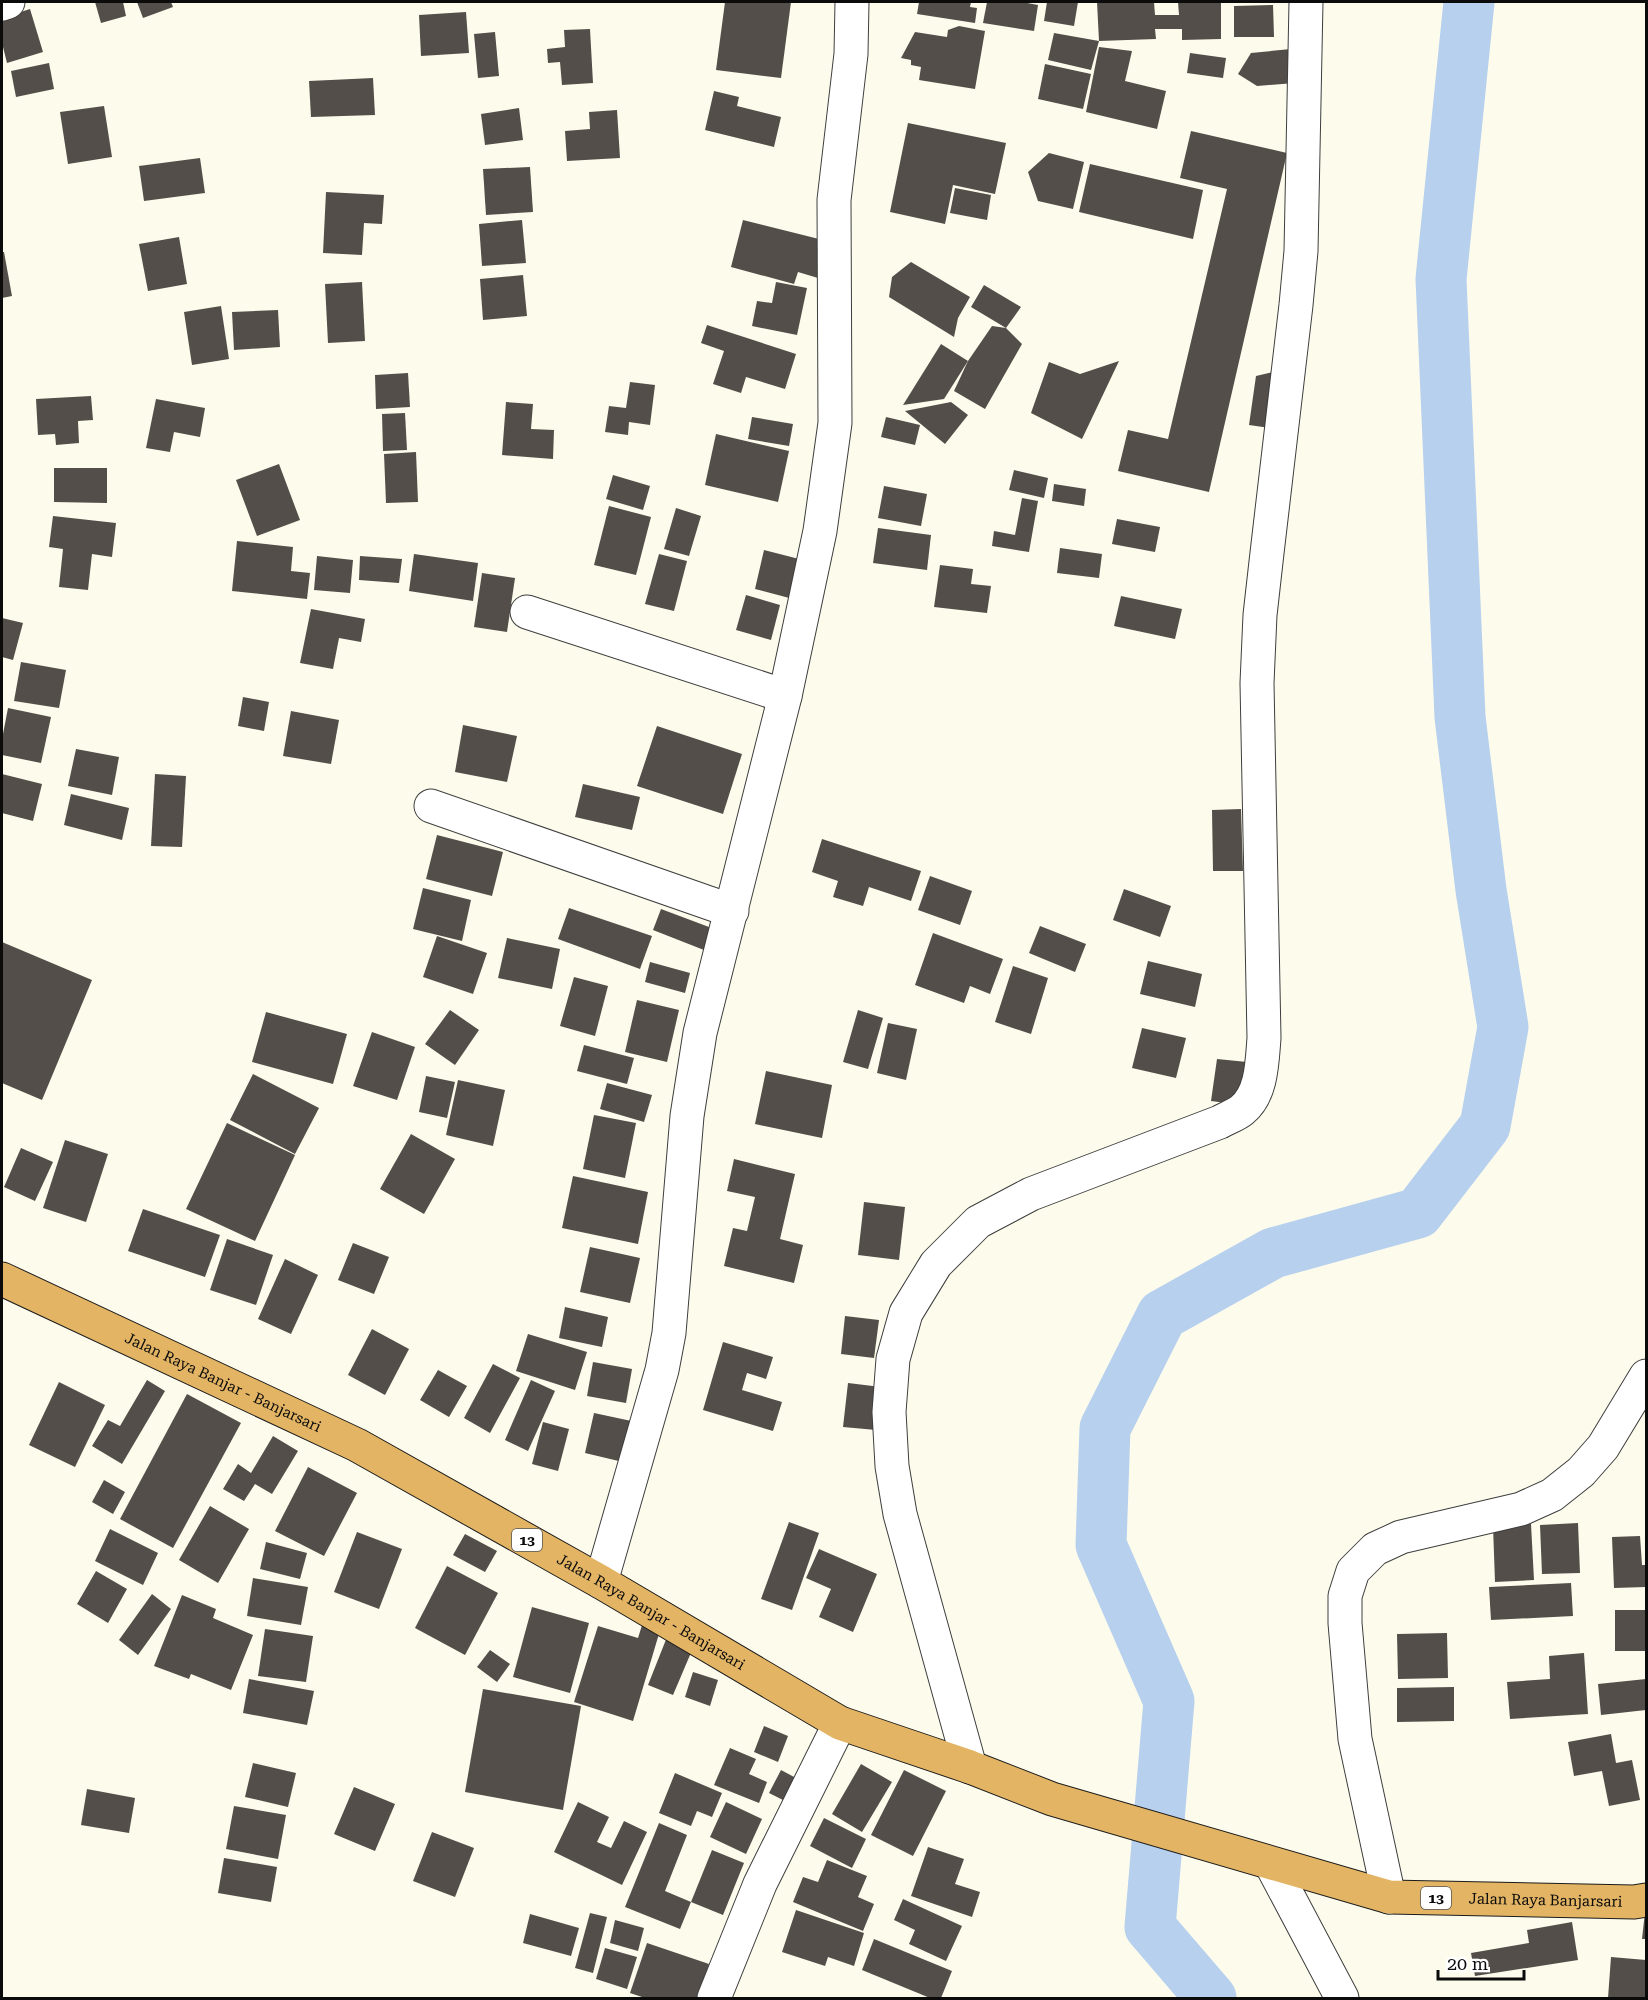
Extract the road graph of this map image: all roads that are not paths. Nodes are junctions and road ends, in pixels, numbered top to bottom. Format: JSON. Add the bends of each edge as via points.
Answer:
{"nodes":[{"id":1,"x":8,"y":2,"type":"edge"},
{"id":2,"x":852,"y":2,"type":"edge"},
{"id":3,"x":1306,"y":2,"type":"edge"},
{"id":4,"x":2,"y":4,"type":"edge"},
{"id":5,"x":527,"y":612,"type":"dead end"},
{"id":6,"x":785,"y":696,"type":"junction"},
{"id":7,"x":430,"y":806,"type":"dead end"},
{"id":8,"x":732,"y":911,"type":"junction"},
{"id":9,"x":2,"y":1279,"type":"edge"},
{"id":10,"x":1647,"y":1376,"type":"edge"},
{"id":11,"x":601,"y":1582,"type":"junction"},
{"id":12,"x":840,"y":1723,"type":"junction"},
{"id":13,"x":970,"y":1767,"type":"junction"},
{"id":14,"x":1233,"y":1851,"type":"joint"},
{"id":15,"x":1271,"y":1864,"type":"junction"},
{"id":16,"x":1389,"y":1897,"type":"junction"},
{"id":17,"x":1647,"y":1900,"type":"edge"},
{"id":18,"x":714,"y":1998,"type":"edge"},
{"id":19,"x":1342,"y":1998,"type":"edge"}],
"edges":[{"from":1,"to":4,"type":"street"},
{"from":2,"to":6,"type":"street","via":[[851,54],[834,200],[836,423],[820,531]]},
{"from":3,"to":13,"type":"street","via":[[1300,262],[1260,615],[1257,683],[1262,1066],[1256,1091],[1235,1114],[1031,1194],[978,1221],[936,1264],[906,1313],[893,1359],[892,1466],[900,1514]]},
{"from":5,"to":6,"type":"street"},
{"from":6,"to":8,"type":"street"},
{"from":7,"to":8,"type":"street"},
{"from":8,"to":11,"type":"street","via":[[691,1081],[669,1333],[662,1370]]},
{"from":9,"to":11,"type":"highway","name":"Jalan Raya Banjar - Banjarsari","number":"13","via":[[357,1445]]},
{"from":10,"to":16,"type":"street","via":[[1603,1447],[1581,1472],[1552,1495],[1521,1509],[1401,1538],[1375,1549],[1353,1571],[1345,1596],[1345,1623],[1355,1739]]},
{"from":11,"to":12,"type":"highway","name":"Jalan Raya Banjar - Banjarsari","number":"13"},
{"from":12,"to":13,"type":"highway","name":"Jalan Raya Banjar - Banjarsari","number":"13"},
{"from":12,"to":18,"type":"street","via":[[760,1884]]},
{"from":13,"to":14,"type":"highway","name":"Jalan Raya Banjar - Banjarsari","number":"13","via":[[1052,1799]]},
{"from":14,"to":15,"type":"highway","name":"Jalan Raya Banjarsari","number":"13"},
{"from":15,"to":16,"type":"highway","name":"Jalan Raya Banjarsari","number":"13"},
{"from":15,"to":19,"type":"street"},
{"from":16,"to":17,"type":"highway","name":"Jalan Raya Banjarsari","number":"13"}]}
